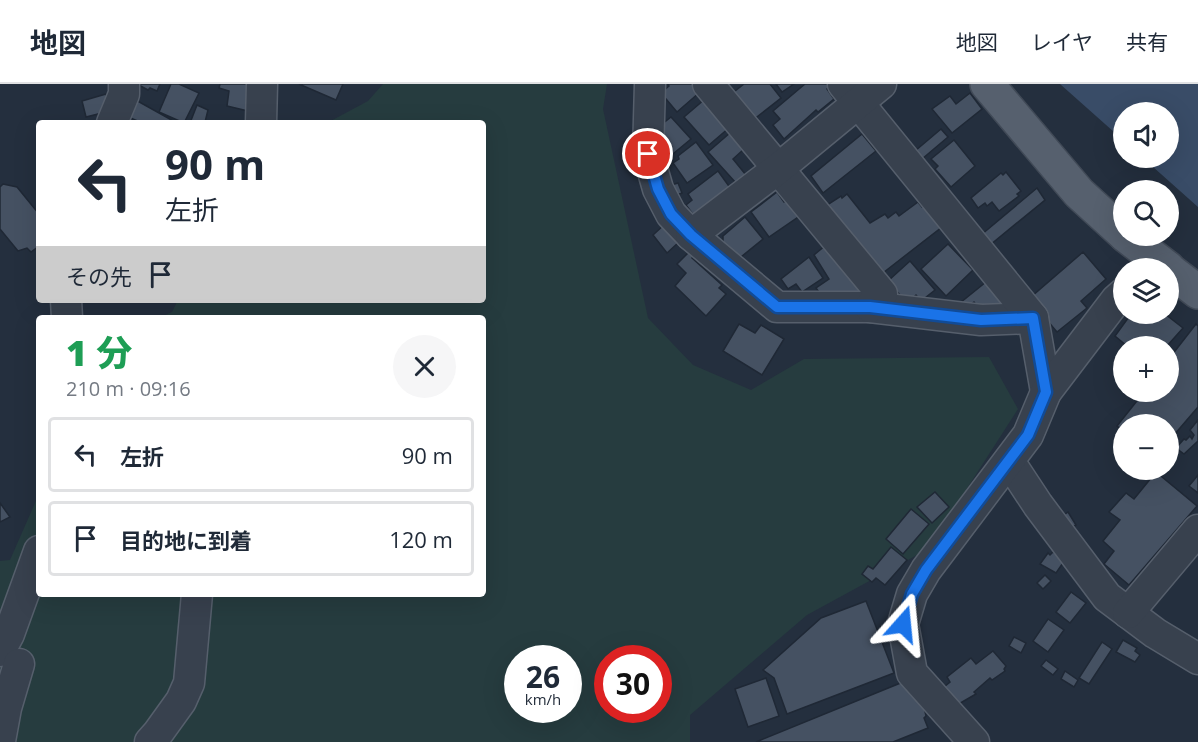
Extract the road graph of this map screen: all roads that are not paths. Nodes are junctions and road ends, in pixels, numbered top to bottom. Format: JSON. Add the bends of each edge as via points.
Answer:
{"nodes":[{"id":1,"x":124,"y":84,"type":"edge"},
{"id":2,"x":262,"y":84,"type":"edge"},
{"id":3,"x":650,"y":84,"type":"edge"},
{"id":4,"x":708,"y":84,"type":"edge"},
{"id":5,"x":987,"y":84,"type":"edge"},
{"id":6,"x":861,"y":90,"type":"edge"},
{"id":7,"x":117,"y":120,"type":"edge"},
{"id":8,"x":261,"y":120,"type":"edge"},
{"id":9,"x":779,"y":168,"type":"junction"},
{"id":10,"x":1113,"y":224,"type":"edge"},
{"id":11,"x":691,"y":235,"type":"junction"},
{"id":12,"x":1137,"y":246,"type":"edge"},
{"id":13,"x":1151,"y":258,"type":"edge"},
{"id":14,"x":1179,"y":279,"type":"edge"},
{"id":15,"x":1198,"y":292,"type":"edge"},
{"id":16,"x":1113,"y":304,"type":"edge"},
{"id":17,"x":870,"y":307,"type":"junction"},
{"id":18,"x":1033,"y":318,"type":"junction"},
{"id":19,"x":1046,"y":392,"type":"junction"},
{"id":20,"x":1009,"y":461,"type":"junction"},
{"id":21,"x":1198,"y":530,"type":"edge"},
{"id":22,"x":36,"y":559,"type":"edge"},
{"id":23,"x":197,"y":597,"type":"edge"},
{"id":24,"x":1128,"y":613,"type":"junction"},
{"id":25,"x":10,"y":658,"type":"edge"},
{"id":26,"x":1198,"y":659,"type":"edge"},
{"id":27,"x":0,"y":741,"type":"edge"},
{"id":28,"x":150,"y":742,"type":"edge"},
{"id":29,"x":974,"y":742,"type":"edge"}],
"edges":[{"from":1,"to":7,"type":"street"},
{"from":2,"to":8,"type":"street"},
{"from":3,"to":11,"type":"street","via":[[648,154],[658,189],[671,214]]},
{"from":4,"to":9,"type":"street"},
{"from":5,"to":10,"type":"main road","via":[[1079,193]]},
{"from":6,"to":9,"type":"street"},
{"from":6,"to":18,"type":"street"},
{"from":9,"to":11,"type":"street"},
{"from":9,"to":17,"type":"street","via":[[882,294]]},
{"from":11,"to":17,"type":"street","via":[[777,307]]},
{"from":12,"to":13,"type":"main road"},
{"from":14,"to":15,"type":"main road"},
{"from":16,"to":19,"type":"street"},
{"from":17,"to":18,"type":"street","via":[[981,320]]},
{"from":18,"to":19,"type":"street"},
{"from":19,"to":20,"type":"street","via":[[1028,435]]},
{"from":20,"to":24,"type":"street","via":[[1107,597]]},
{"from":20,"to":29,"type":"street","via":[[926,570],[912,594],[903,624],[912,673]]},
{"from":21,"to":24,"type":"street"},
{"from":22,"to":25,"type":"street","via":[[9,634]]},
{"from":23,"to":28,"type":"street","via":[[189,683],[181,701]]},
{"from":24,"to":26,"type":"street"},
{"from":25,"to":27,"type":"street"}]}
